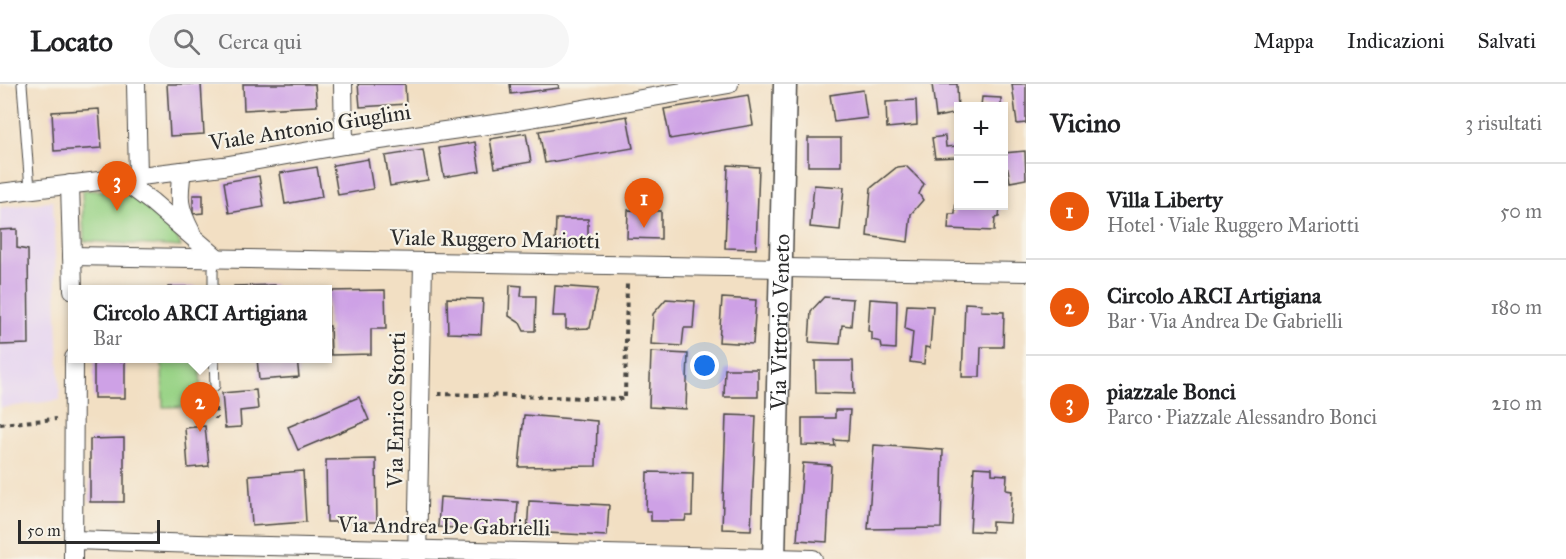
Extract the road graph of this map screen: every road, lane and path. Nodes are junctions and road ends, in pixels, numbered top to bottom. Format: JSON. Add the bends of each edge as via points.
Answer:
{"nodes":[{"id":1,"x":22,"y":84,"type":"edge"},
{"id":2,"x":136,"y":84,"type":"edge"},
{"id":3,"x":343,"y":84,"type":"edge"},
{"id":4,"x":729,"y":84,"type":"edge"},
{"id":5,"x":785,"y":84,"type":"edge"},
{"id":6,"x":344,"y":146,"type":"junction"},
{"id":7,"x":182,"y":171,"type":"junction"},
{"id":8,"x":130,"y":177,"type":"junction"},
{"id":9,"x":70,"y":184,"type":"junction"},
{"id":10,"x":30,"y":189,"type":"junction"},
{"id":11,"x":0,"y":193,"type":"edge"},
{"id":12,"x":196,"y":240,"type":"junction"},
{"id":13,"x":72,"y":256,"type":"junction"},
{"id":14,"x":216,"y":257,"type":"junction"},
{"id":15,"x":423,"y":262,"type":"junction"},
{"id":16,"x":627,"y":265,"type":"junction"},
{"id":17,"x":781,"y":268,"type":"junction"},
{"id":18,"x":1026,"y":272,"type":"edge"},
{"id":19,"x":73,"y":285,"type":"edge"},
{"id":20,"x":213,"y":285,"type":"edge"},
{"id":21,"x":74,"y":363,"type":"edge"},
{"id":22,"x":214,"y":363,"type":"edge"},
{"id":23,"x":215,"y":386,"type":"joint"},
{"id":24,"x":420,"y":394,"type":"junction"},
{"id":25,"x":216,"y":418,"type":"dead end"},
{"id":26,"x":75,"y":419,"type":"junction"},
{"id":27,"x":0,"y":424,"type":"edge"},
{"id":28,"x":73,"y":540,"type":"junction"},
{"id":29,"x":417,"y":554,"type":"edge"},
{"id":30,"x":73,"y":559,"type":"edge"},
{"id":31,"x":774,"y":559,"type":"edge"},
{"id":32,"x":813,"y":559,"type":"edge"}],
"edges":[{"from":1,"to":10,"type":"lane"},
{"from":2,"to":8,"type":"street"},
{"from":3,"to":6,"type":"street"},
{"from":4,"to":6,"type":"street","name":"Viale Antonio Giuglini"},
{"from":5,"to":17,"type":"street","name":"Via Vittorio Veneto"},
{"from":6,"to":7,"type":"street","name":"Viale Antonio Giuglini"},
{"from":7,"to":8,"type":"street","name":"Viale Antonio Giuglini"},
{"from":7,"to":12,"type":"street","via":[[180,209]]},
{"from":8,"to":9,"type":"street","name":"Viale Antonio Giuglini"},
{"from":8,"to":12,"type":"street"},
{"from":9,"to":10,"type":"street","name":"Viale Antonio Giuglini"},
{"from":9,"to":13,"type":"street"},
{"from":10,"to":11,"type":"street","name":"Viale Antonio Giuglini"},
{"from":12,"to":14,"type":"street"},
{"from":13,"to":14,"type":"street","name":"Viale Ruggero Mariotti"},
{"from":13,"to":19,"type":"street"},
{"from":14,"to":15,"type":"street","name":"Viale Ruggero Mariotti"},
{"from":14,"to":20,"type":"lane"},
{"from":15,"to":16,"type":"street","name":"Viale Ruggero Mariotti"},
{"from":15,"to":24,"type":"street","name":"Via Enrico Storti"},
{"from":16,"to":17,"type":"street","name":"Viale Ruggero Mariotti"},
{"from":16,"to":24,"type":"path","via":[[625,399]]},
{"from":17,"to":18,"type":"street","name":"Viale Ruggero Mariotti"},
{"from":17,"to":31,"type":"street","name":"Via Vittorio Veneto"},
{"from":21,"to":26,"type":"street"},
{"from":22,"to":23,"type":"lane"},
{"from":23,"to":25,"type":"path"},
{"from":24,"to":29,"type":"street","name":"Via Enrico Storti"},
{"from":26,"to":27,"type":"path"},
{"from":26,"to":28,"type":"street"},
{"from":28,"to":29,"type":"street","name":"Via Andrea De Gabrielli"},
{"from":28,"to":30,"type":"street"},
{"from":29,"to":31,"type":"street","name":"Via Andrea De Gabrielli"},
{"from":31,"to":32,"type":"street","name":"Via Andrea De Gabrielli"}]}
